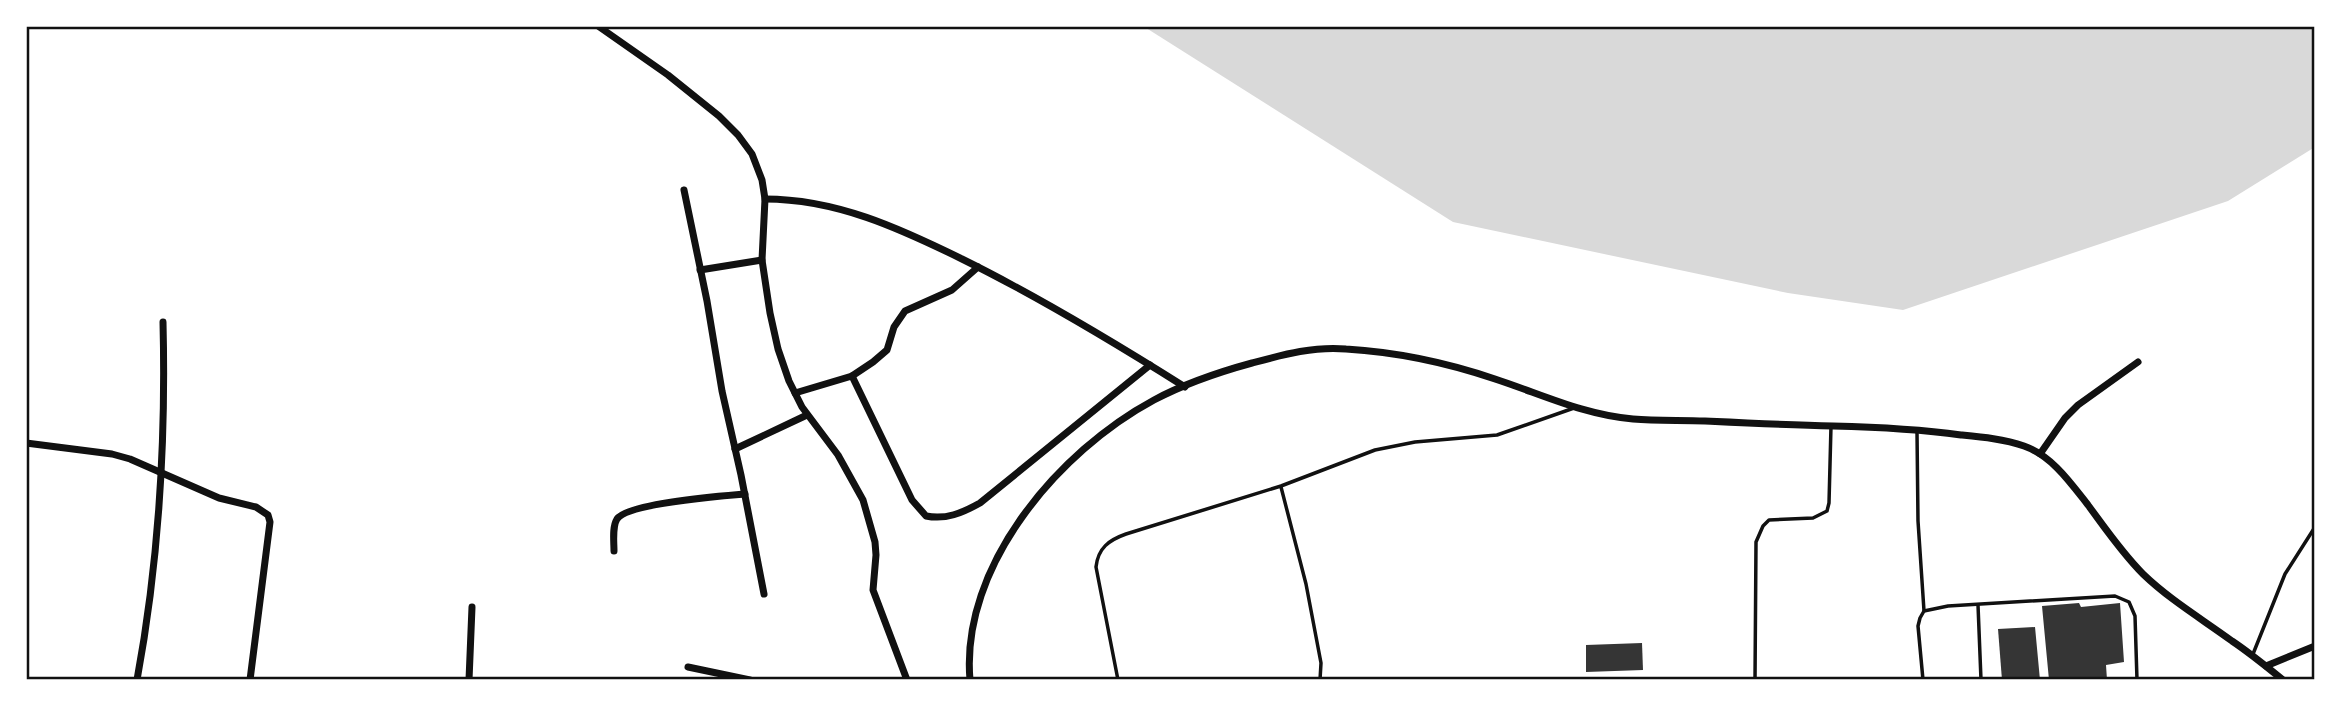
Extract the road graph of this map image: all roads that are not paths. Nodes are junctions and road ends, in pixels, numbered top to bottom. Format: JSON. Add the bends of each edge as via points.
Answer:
{"nodes":[{"id":1,"x":598,"y":26,"type":"edge"},
{"id":2,"x":684,"y":190,"type":"dead end"},
{"id":3,"x":765,"y":199,"type":"junction"},
{"id":4,"x":762,"y":260,"type":"junction"},
{"id":5,"x":978,"y":267,"type":"junction"},
{"id":6,"x":700,"y":270,"type":"junction"},
{"id":7,"x":163,"y":322,"type":"dead end"},
{"id":8,"x":2138,"y":362,"type":"dead end"},
{"id":9,"x":1150,"y":365,"type":"junction"},
{"id":10,"x":852,"y":376,"type":"junction"},
{"id":11,"x":1185,"y":387,"type":"junction"},
{"id":12,"x":795,"y":393,"type":"junction"},
{"id":13,"x":1575,"y":408,"type":"junction"},
{"id":14,"x":807,"y":415,"type":"junction"},
{"id":15,"x":1831,"y":426,"type":"junction"},
{"id":16,"x":1917,"y":428,"type":"junction"},
{"id":17,"x":26,"y":443,"type":"edge"},
{"id":18,"x":735,"y":449,"type":"junction"},
{"id":19,"x":2040,"y":454,"type":"junction"},
{"id":20,"x":162,"y":473,"type":"junction"},
{"id":21,"x":1280,"y":486,"type":"junction"},
{"id":22,"x":745,"y":494,"type":"junction"},
{"id":23,"x":2315,"y":527,"type":"edge"},
{"id":24,"x":614,"y":551,"type":"dead end"},
{"id":25,"x":764,"y":594,"type":"dead end"},
{"id":26,"x":1978,"y":605,"type":"junction"},
{"id":27,"x":472,"y":607,"type":"dead end"},
{"id":28,"x":1924,"y":611,"type":"junction"},
{"id":29,"x":2315,"y":646,"type":"edge"},
{"id":30,"x":2252,"y":656,"type":"junction"},
{"id":31,"x":2266,"y":666,"type":"junction"},
{"id":32,"x":688,"y":667,"type":"dead end"},
{"id":33,"x":137,"y":680,"type":"edge"},
{"id":34,"x":250,"y":680,"type":"edge"},
{"id":35,"x":469,"y":680,"type":"edge"},
{"id":36,"x":750,"y":680,"type":"edge"},
{"id":37,"x":907,"y":680,"type":"edge"},
{"id":38,"x":970,"y":680,"type":"edge"},
{"id":39,"x":1118,"y":680,"type":"edge"},
{"id":40,"x":1320,"y":680,"type":"edge"},
{"id":41,"x":1755,"y":680,"type":"edge"},
{"id":42,"x":1923,"y":680,"type":"edge"},
{"id":43,"x":1981,"y":680,"type":"edge"},
{"id":44,"x":2137,"y":680,"type":"edge"},
{"id":45,"x":2284,"y":680,"type":"edge"}],
"edges":[{"from":1,"to":3,"type":"street","via":[[668,75],[738,135],[752,154]]},
{"from":2,"to":6,"type":"street"},
{"from":3,"to":4,"type":"street"},
{"from":3,"to":5,"type":"street","via":[[838,208],[928,242]]},
{"from":4,"to":6,"type":"street"},
{"from":4,"to":12,"type":"street","via":[[769,313]]},
{"from":5,"to":9,"type":"street"},
{"from":5,"to":10,"type":"street","via":[[951,290],[905,312],[887,349]]},
{"from":6,"to":18,"type":"street"},
{"from":7,"to":20,"type":"street"},
{"from":8,"to":19,"type":"street","via":[[2078,405]]},
{"from":9,"to":10,"type":"street","via":[[980,503],[950,517],[936,518],[926,516],[912,499]]},
{"from":9,"to":11,"type":"street"},
{"from":10,"to":12,"type":"street"},
{"from":11,"to":13,"type":"street","via":[[1277,356],[1344,348],[1449,365]]},
{"from":11,"to":38,"type":"street","via":[[1156,398],[1107,431],[1062,470],[1021,519],[1004,543],[981,596],[970,641]]},
{"from":12,"to":14,"type":"street"},
{"from":13,"to":15,"type":"street","via":[[1628,418]]},
{"from":13,"to":21,"type":"lane","via":[[1497,435],[1385,447]]},
{"from":14,"to":18,"type":"street"},
{"from":14,"to":37,"type":"street","via":[[863,500],[875,542],[873,590]]},
{"from":15,"to":16,"type":"street"},
{"from":15,"to":41,"type":"lane","via":[[1827,511],[1812,518],[1769,520],[1756,542]]},
{"from":16,"to":19,"type":"street","via":[[1983,437]]},
{"from":16,"to":28,"type":"lane"},
{"from":17,"to":20,"type":"street","via":[[112,454]]},
{"from":18,"to":22,"type":"street"},
{"from":19,"to":30,"type":"street","via":[[2070,482],[2141,572]]},
{"from":20,"to":33,"type":"street"},
{"from":20,"to":34,"type":"street","via":[[268,515]]},
{"from":21,"to":39,"type":"lane","via":[[1126,534],[1103,547],[1096,567]]},
{"from":21,"to":40,"type":"lane","via":[[1306,584]]},
{"from":22,"to":24,"type":"street","via":[[648,506],[622,515],[614,530]]},
{"from":22,"to":25,"type":"street"},
{"from":23,"to":30,"type":"lane","via":[[2286,573]]},
{"from":26,"to":28,"type":"lane"},
{"from":26,"to":43,"type":"lane"},
{"from":26,"to":44,"type":"lane","via":[[2122,597],[2135,616]]},
{"from":27,"to":35,"type":"street"},
{"from":28,"to":42,"type":"lane","via":[[1919,626]]},
{"from":29,"to":31,"type":"street"},
{"from":30,"to":31,"type":"street"},
{"from":31,"to":45,"type":"street"},
{"from":32,"to":36,"type":"street"}]}
